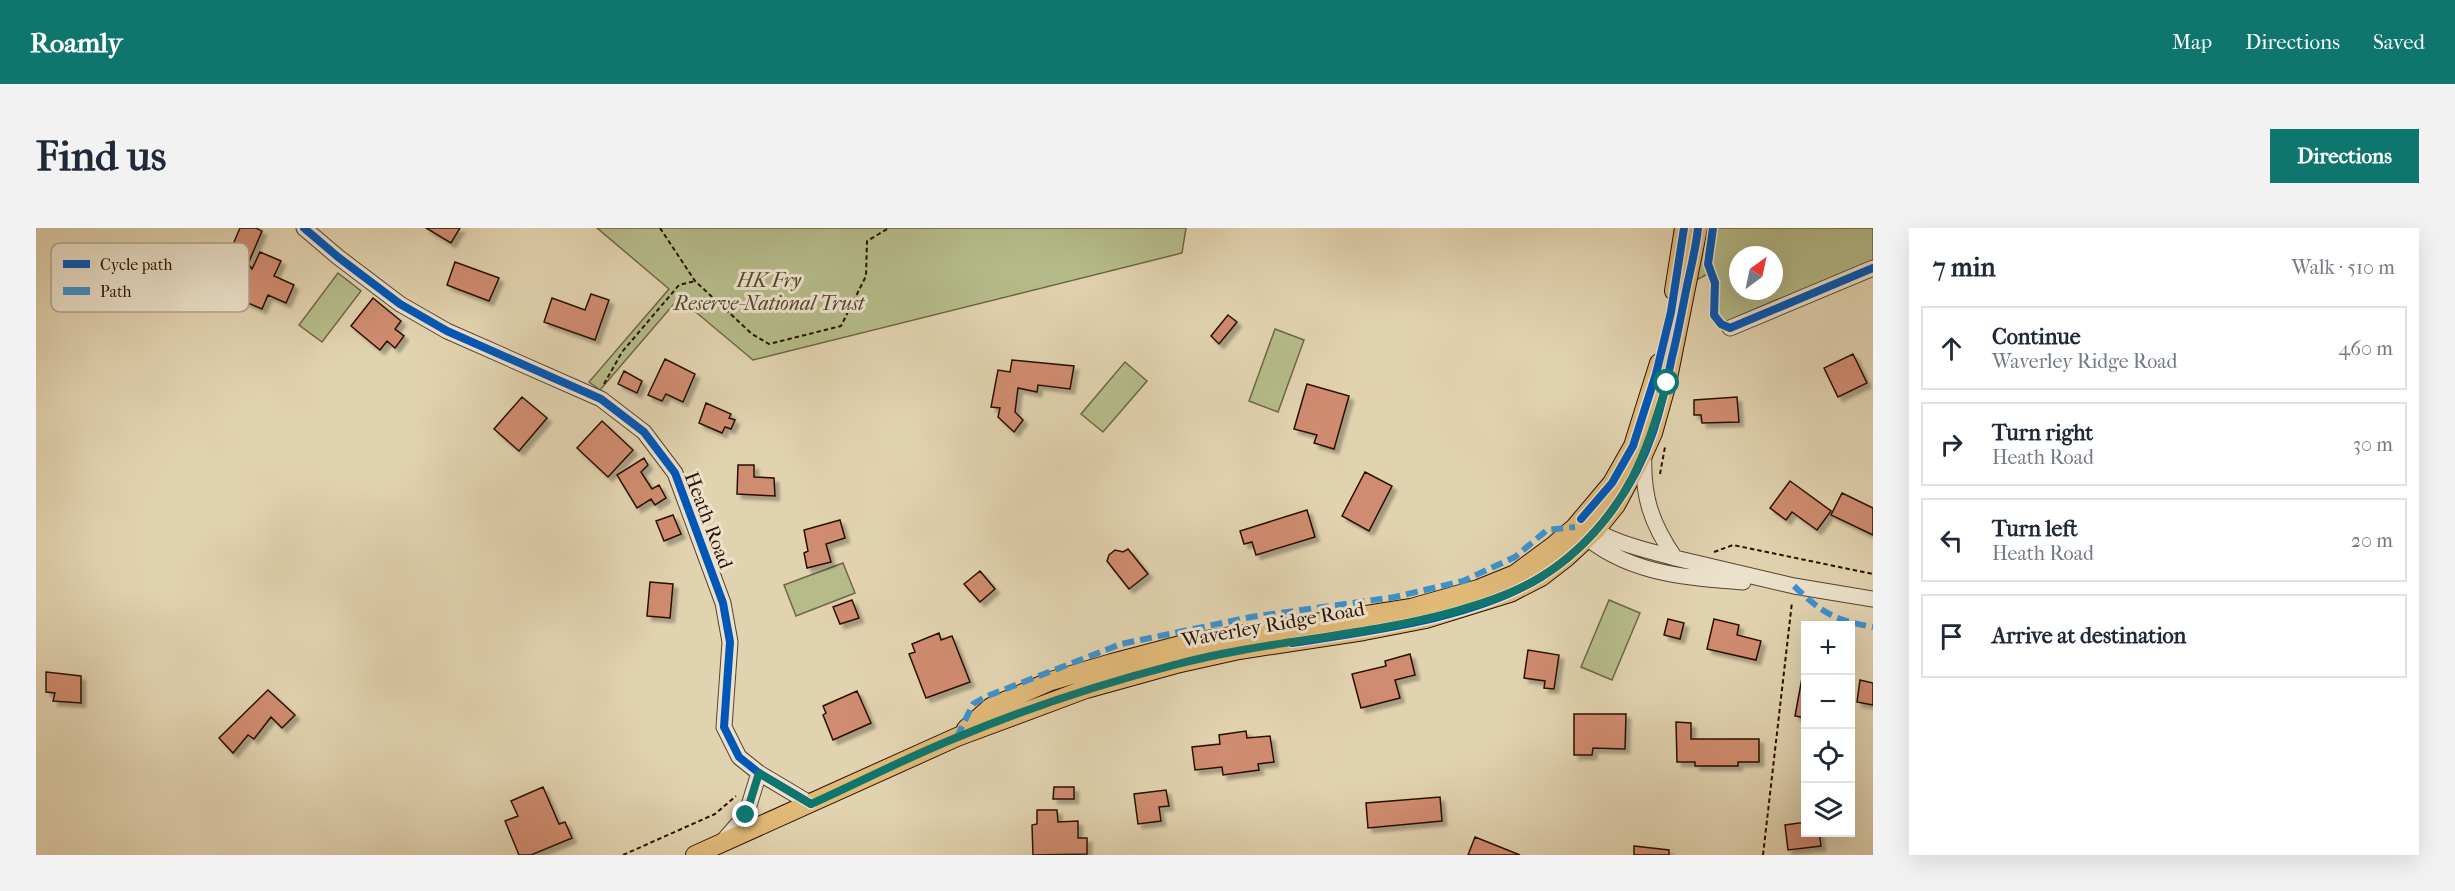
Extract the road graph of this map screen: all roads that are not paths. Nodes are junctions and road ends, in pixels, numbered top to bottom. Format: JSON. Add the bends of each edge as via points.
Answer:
{"nodes":[{"id":1,"x":304,"y":228,"type":"edge"},
{"id":2,"x":1684,"y":228,"type":"edge"},
{"id":3,"x":1698,"y":228,"type":"edge"},
{"id":4,"x":1873,"y":268,"type":"edge"},
{"id":5,"x":1730,"y":328,"type":"dead end"},
{"id":6,"x":1644,"y":453,"type":"junction"},
{"id":7,"x":1585,"y":529,"type":"junction"},
{"id":8,"x":1682,"y":560,"type":"junction"},
{"id":9,"x":1794,"y":586,"type":"junction"},
{"id":10,"x":1873,"y":599,"type":"edge"},
{"id":11,"x":759,"y":773,"type":"junction"},
{"id":12,"x":811,"y":804,"type":"junction"},
{"id":13,"x":723,"y":841,"type":"junction"},
{"id":14,"x":695,"y":855,"type":"edge"}],
"edges":[{"from":1,"to":11,"type":"street","name":"Heath Road","via":[[400,304],[447,331],[601,399],[644,432],[675,473],[723,603],[730,642],[724,727],[739,757]]},
{"from":2,"to":7,"type":"main road","name":"Waverley Ridge Road","via":[[1671,312],[1633,446]]},
{"from":3,"to":6,"type":"main road","name":"Waverley Ridge Road","via":[[1667,383]]},
{"from":4,"to":5,"type":"street"},
{"from":6,"to":7,"type":"main road","name":"Waverley Ridge Road","via":[[1616,505]]},
{"from":6,"to":8,"type":"street","name":"Waverley Ridge Road","via":[[1648,509],[1660,536]]},
{"from":7,"to":8,"type":"street"},
{"from":7,"to":9,"type":"street","via":[[1629,564],[1714,579]]},
{"from":7,"to":12,"type":"main road","name":"Waverley Ridge Road","via":[[1541,577],[1510,593],[1426,620],[1239,650],[1086,689],[957,737]]},
{"from":8,"to":9,"type":"street"},
{"from":9,"to":10,"type":"street"},
{"from":11,"to":12,"type":"street","name":"Heath Road"},
{"from":11,"to":13,"type":"street","via":[[746,815]]},
{"from":12,"to":13,"type":"main road","name":"Waverley Ridge Road"},
{"from":13,"to":14,"type":"main road","name":"Waverley Ridge Road"}]}
